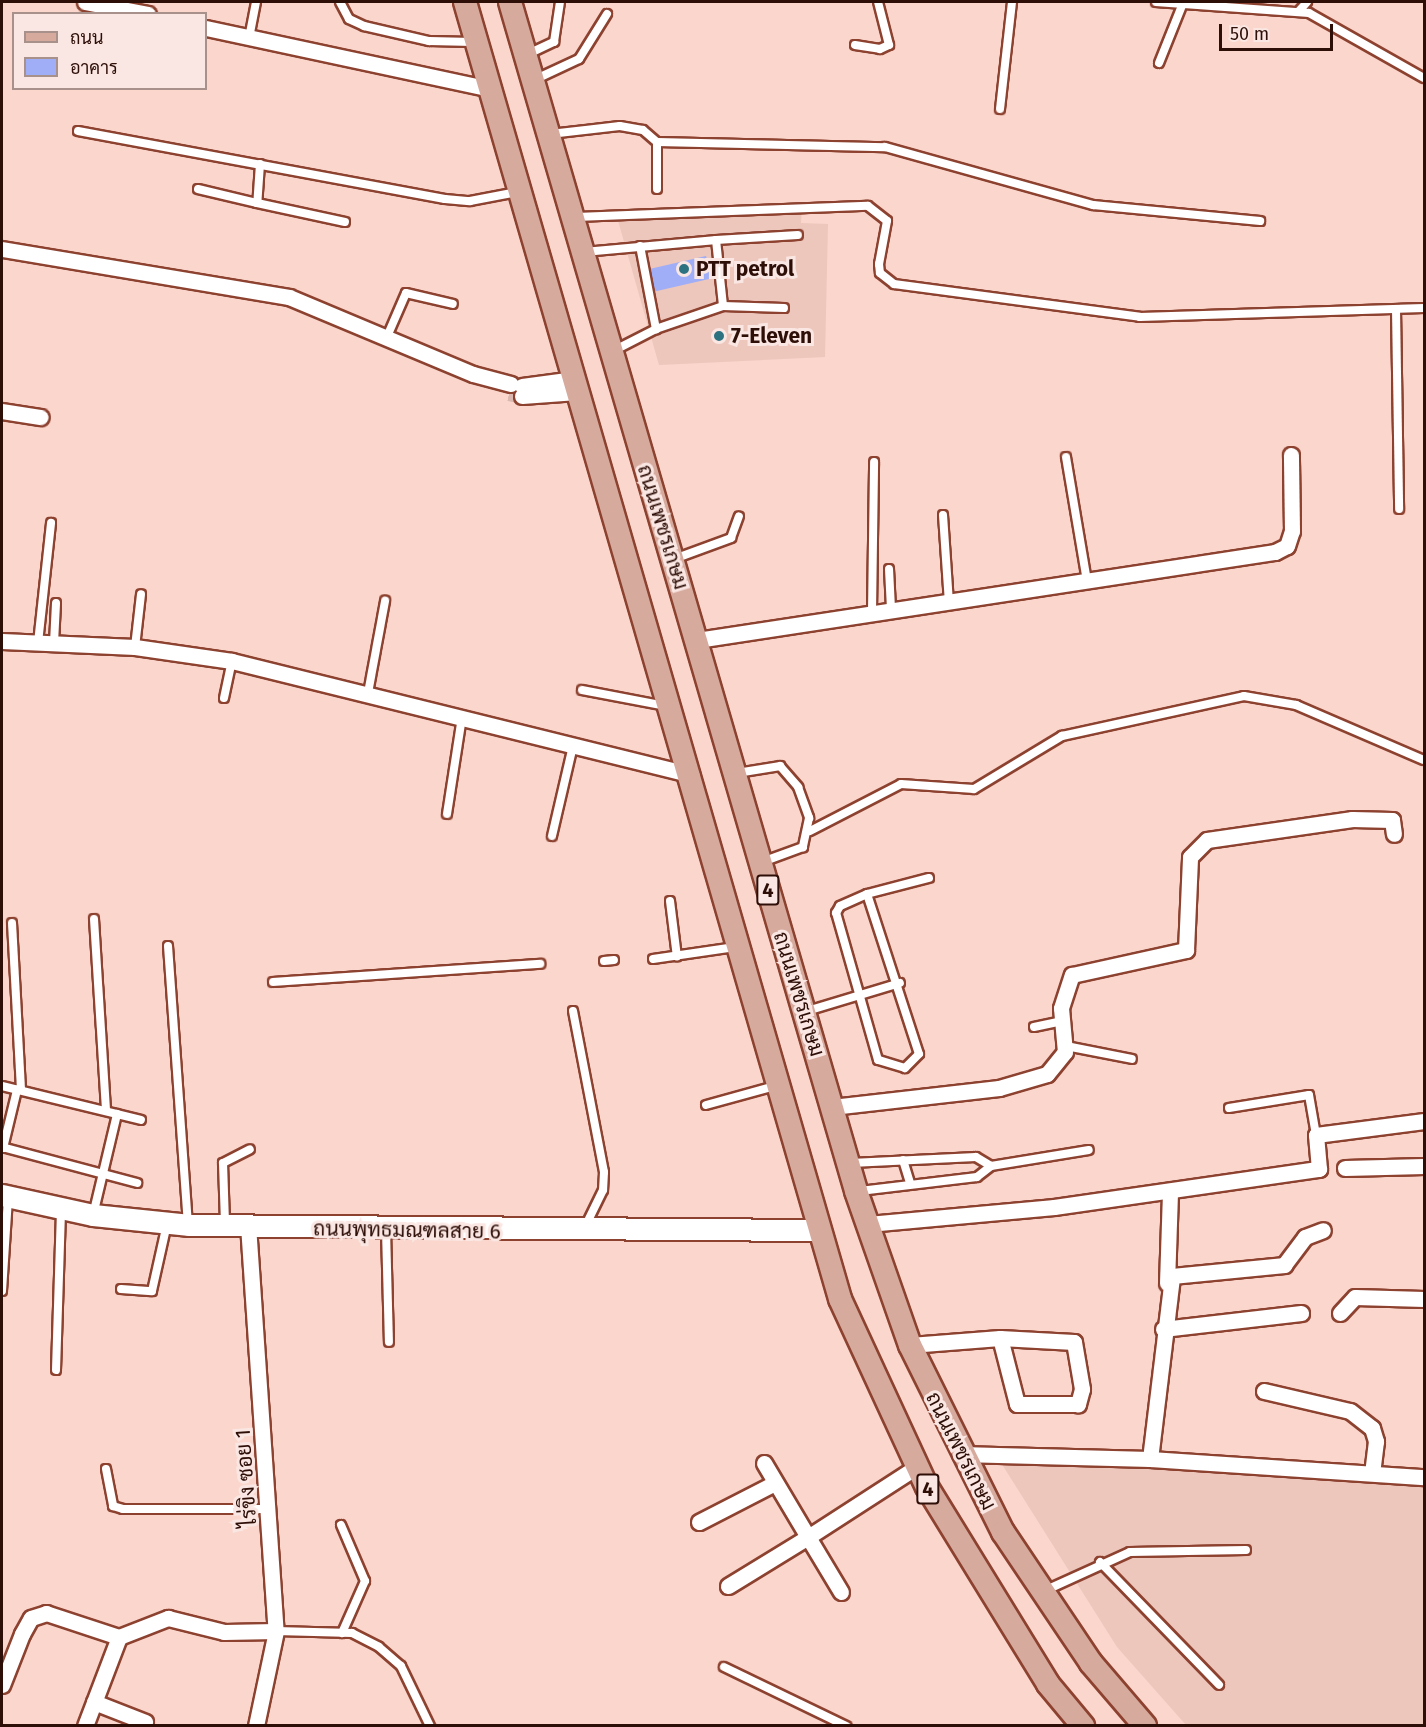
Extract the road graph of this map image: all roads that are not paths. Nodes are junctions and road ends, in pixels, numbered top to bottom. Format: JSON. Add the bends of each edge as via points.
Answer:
{"nodes":[{"id":1,"x":85,"y":2,"type":"edge"},
{"id":2,"x":256,"y":2,"type":"edge"},
{"id":3,"x":340,"y":2,"type":"edge"},
{"id":4,"x":465,"y":2,"type":"edge"},
{"id":5,"x":510,"y":2,"type":"edge"},
{"id":6,"x":560,"y":2,"type":"edge"},
{"id":7,"x":878,"y":2,"type":"edge"},
{"id":8,"x":1012,"y":2,"type":"edge"},
{"id":9,"x":1156,"y":2,"type":"edge"},
{"id":10,"x":1307,"y":2,"type":"edge"},
{"id":11,"x":1183,"y":3,"type":"edge"},
{"id":12,"x":1230,"y":3,"type":"edge"},
{"id":13,"x":141,"y":9,"type":"edge"},
{"id":14,"x":1299,"y":11,"type":"junction"},
{"id":15,"x":607,"y":14,"type":"dead end"},
{"id":16,"x":207,"y":28,"type":"edge"},
{"id":17,"x":249,"y":39,"type":"junction"},
{"id":18,"x":477,"y":42,"type":"junction"},
{"id":19,"x":855,"y":45,"type":"dead end"},
{"id":20,"x":526,"y":55,"type":"junction"},
{"id":21,"x":1159,"y":63,"type":"dead end"},
{"id":22,"x":1425,"y":78,"type":"edge"},
{"id":23,"x":534,"y":80,"type":"junction"},
{"id":24,"x":491,"y":89,"type":"junction"},
{"id":25,"x":1000,"y":109,"type":"dead end"},
{"id":26,"x":78,"y":131,"type":"dead end"},
{"id":27,"x":549,"y":134,"type":"junction"},
{"id":28,"x":657,"y":142,"type":"junction"},
{"id":29,"x":260,"y":164,"type":"junction"},
{"id":30,"x":198,"y":189,"type":"dead end"},
{"id":31,"x":657,"y":189,"type":"dead end"},
{"id":32,"x":522,"y":191,"type":"junction"},
{"id":33,"x":257,"y":203,"type":"junction"},
{"id":34,"x":573,"y":217,"type":"junction"},
{"id":35,"x":1260,"y":221,"type":"dead end"},
{"id":36,"x":345,"y":222,"type":"dead end"},
{"id":37,"x":798,"y":235,"type":"dead end"},
{"id":38,"x":716,"y":240,"type":"junction"},
{"id":39,"x":640,"y":246,"type":"junction"},
{"id":40,"x":2,"y":249,"type":"edge"},
{"id":41,"x":583,"y":252,"type":"junction"},
{"id":42,"x":453,"y":304,"type":"dead end"},
{"id":43,"x":723,"y":306,"type":"junction"},
{"id":44,"x":784,"y":308,"type":"dead end"},
{"id":45,"x":1425,"y":308,"type":"edge"},
{"id":46,"x":1395,"y":309,"type":"junction"},
{"id":47,"x":656,"y":329,"type":"junction"},
{"id":48,"x":386,"y":339,"type":"junction"},
{"id":49,"x":611,"y":352,"type":"junction"},
{"id":50,"x":575,"y":386,"type":"junction"},
{"id":51,"x":2,"y":411,"type":"edge"},
{"id":52,"x":41,"y":417,"type":"dead end"},
{"id":53,"x":1291,"y":455,"type":"dead end"},
{"id":54,"x":1066,"y":456,"type":"dead end"},
{"id":55,"x":874,"y":462,"type":"dead end"},
{"id":56,"x":1399,"y":509,"type":"dead end"},
{"id":57,"x":944,"y":515,"type":"dead end"},
{"id":58,"x":739,"y":516,"type":"dead end"},
{"id":59,"x":51,"y":523,"type":"dead end"},
{"id":60,"x":673,"y":559,"type":"junction"},
{"id":61,"x":889,"y":569,"type":"dead end"},
{"id":62,"x":1087,"y":582,"type":"junction"},
{"id":63,"x":141,"y":594,"type":"dead end"},
{"id":64,"x":385,"y":601,"type":"dead end"},
{"id":65,"x":949,"y":602,"type":"junction"},
{"id":66,"x":56,"y":603,"type":"dead end"},
{"id":67,"x":891,"y":609,"type":"junction"},
{"id":68,"x":872,"y":612,"type":"junction"},
{"id":69,"x":697,"y":640,"type":"junction"},
{"id":70,"x":2,"y":641,"type":"edge"},
{"id":71,"x":38,"y":643,"type":"junction"},
{"id":72,"x":54,"y":643,"type":"junction"},
{"id":73,"x":135,"y":647,"type":"junction"},
{"id":74,"x":232,"y":661,"type":"junction"},
{"id":75,"x":582,"y":690,"type":"dead end"},
{"id":76,"x":368,"y":693,"type":"junction"},
{"id":77,"x":224,"y":698,"type":"dead end"},
{"id":78,"x":672,"y":707,"type":"junction"},
{"id":79,"x":462,"y":717,"type":"junction"},
{"id":80,"x":573,"y":746,"type":"junction"},
{"id":81,"x":1425,"y":760,"type":"edge"},
{"id":82,"x":733,"y":774,"type":"junction"},
{"id":83,"x":691,"y":775,"type":"junction"},
{"id":84,"x":447,"y":814,"type":"dead end"},
{"id":85,"x":810,"y":831,"type":"junction"},
{"id":86,"x":1394,"y":834,"type":"dead end"},
{"id":87,"x":552,"y":836,"type":"dead end"},
{"id":88,"x":760,"y":863,"type":"junction"},
{"id":89,"x":929,"y":878,"type":"dead end"},
{"id":90,"x":867,"y":894,"type":"junction"},
{"id":91,"x":670,"y":901,"type":"dead end"},
{"id":92,"x":94,"y":919,"type":"dead end"},
{"id":93,"x":12,"y":923,"type":"dead end"},
{"id":94,"x":168,"y":946,"type":"dead end"},
{"id":95,"x":737,"y":947,"type":"junction"},
{"id":96,"x":677,"y":957,"type":"junction"},
{"id":97,"x":653,"y":959,"type":"dead end"},
{"id":98,"x":614,"y":960,"type":"dead end"},
{"id":99,"x":604,"y":961,"type":"dead end"},
{"id":100,"x":540,"y":964,"type":"dead end"},
{"id":101,"x":273,"y":982,"type":"dead end"},
{"id":102,"x":900,"y":983,"type":"junction"},
{"id":103,"x":855,"y":995,"type":"junction"},
{"id":104,"x":573,"y":1011,"type":"dead end"},
{"id":105,"x":804,"y":1012,"type":"junction"},
{"id":106,"x":1064,"y":1021,"type":"junction"},
{"id":107,"x":1034,"y":1027,"type":"dead end"},
{"id":108,"x":1066,"y":1046,"type":"junction"},
{"id":109,"x":1132,"y":1059,"type":"dead end"},
{"id":110,"x":2,"y":1086,"type":"edge"},
{"id":111,"x":775,"y":1086,"type":"junction"},
{"id":112,"x":19,"y":1090,"type":"junction"},
{"id":113,"x":706,"y":1105,"type":"dead end"},
{"id":114,"x":832,"y":1107,"type":"junction"},
{"id":115,"x":1229,"y":1108,"type":"dead end"},
{"id":116,"x":106,"y":1110,"type":"junction"},
{"id":117,"x":117,"y":1114,"type":"junction"},
{"id":118,"x":141,"y":1120,"type":"dead end"},
{"id":119,"x":1425,"y":1121,"type":"edge"},
{"id":120,"x":1316,"y":1135,"type":"junction"},
{"id":121,"x":2,"y":1148,"type":"edge"},
{"id":122,"x":250,"y":1149,"type":"dead end"},
{"id":123,"x":1089,"y":1150,"type":"dead end"},
{"id":124,"x":903,"y":1160,"type":"junction"},
{"id":125,"x":849,"y":1163,"type":"junction"},
{"id":126,"x":991,"y":1166,"type":"junction"},
{"id":127,"x":1425,"y":1166,"type":"edge"},
{"id":128,"x":1319,"y":1169,"type":"junction"},
{"id":129,"x":105,"y":1174,"type":"junction"},
{"id":130,"x":137,"y":1183,"type":"dead end"},
{"id":131,"x":910,"y":1183,"type":"junction"},
{"id":132,"x":856,"y":1191,"type":"junction"},
{"id":133,"x":1170,"y":1191,"type":"junction"},
{"id":134,"x":5,"y":1196,"type":"edge"},
{"id":135,"x":61,"y":1209,"type":"junction"},
{"id":136,"x":93,"y":1215,"type":"junction"},
{"id":137,"x":168,"y":1224,"type":"junction"},
{"id":138,"x":868,"y":1224,"type":"junction"},
{"id":139,"x":189,"y":1225,"type":"junction"},
{"id":140,"x":248,"y":1225,"type":"junction"},
{"id":141,"x":226,"y":1226,"type":"junction"},
{"id":142,"x":386,"y":1230,"type":"junction"},
{"id":143,"x":816,"y":1230,"type":"junction"},
{"id":144,"x":1323,"y":1230,"type":"dead end"},
{"id":145,"x":583,"y":1232,"type":"junction"},
{"id":146,"x":3,"y":1247,"type":"edge"},
{"id":147,"x":1167,"y":1283,"type":"junction"},
{"id":148,"x":121,"y":1289,"type":"dead end"},
{"id":149,"x":2,"y":1291,"type":"edge"},
{"id":150,"x":1425,"y":1299,"type":"edge"},
{"id":151,"x":1301,"y":1313,"type":"dead end"},
{"id":152,"x":1341,"y":1313,"type":"dead end"},
{"id":153,"x":1163,"y":1329,"type":"junction"},
{"id":154,"x":1000,"y":1338,"type":"junction"},
{"id":155,"x":389,"y":1342,"type":"dead end"},
{"id":156,"x":910,"y":1345,"type":"junction"},
{"id":157,"x":56,"y":1370,"type":"dead end"},
{"id":158,"x":1264,"y":1391,"type":"dead end"},
{"id":159,"x":960,"y":1454,"type":"junction"},
{"id":160,"x":1150,"y":1459,"type":"junction"},
{"id":161,"x":764,"y":1463,"type":"dead end"},
{"id":162,"x":916,"y":1467,"type":"junction"},
{"id":163,"x":106,"y":1469,"type":"dead end"},
{"id":164,"x":1372,"y":1473,"type":"junction"},
{"id":165,"x":1425,"y":1477,"type":"edge"},
{"id":166,"x":775,"y":1483,"type":"junction"},
{"id":167,"x":269,"y":1509,"type":"junction"},
{"id":168,"x":699,"y":1522,"type":"dead end"},
{"id":169,"x":341,"y":1525,"type":"dead end"},
{"id":170,"x":808,"y":1537,"type":"junction"},
{"id":171,"x":1246,"y":1550,"type":"dead end"},
{"id":172,"x":1100,"y":1562,"type":"junction"},
{"id":173,"x":728,"y":1586,"type":"dead end"},
{"id":174,"x":841,"y":1592,"type":"dead end"},
{"id":175,"x":1043,"y":1592,"type":"junction"},
{"id":176,"x":276,"y":1631,"type":"junction"},
{"id":177,"x":342,"y":1633,"type":"junction"},
{"id":178,"x":120,"y":1637,"type":"junction"},
{"id":179,"x":724,"y":1667,"type":"dead end"},
{"id":180,"x":2,"y":1685,"type":"edge"},
{"id":181,"x":1219,"y":1685,"type":"dead end"},
{"id":182,"x":94,"y":1702,"type":"junction"},
{"id":183,"x":145,"y":1722,"type":"dead end"},
{"id":184,"x":85,"y":1725,"type":"edge"},
{"id":185,"x":256,"y":1725,"type":"edge"},
{"id":186,"x":430,"y":1725,"type":"edge"},
{"id":187,"x":846,"y":1725,"type":"edge"},
{"id":188,"x":1083,"y":1725,"type":"edge"},
{"id":189,"x":1145,"y":1725,"type":"edge"}],
"edges":[{"from":1,"to":13,"type":"street"},
{"from":2,"to":17,"type":"lane"},
{"from":3,"to":18,"type":"lane","via":[[349,19],[364,26],[435,41]]},
{"from":4,"to":18,"type":"main road","name":"ถนนเพชรเกษม","number":"4"},
{"from":5,"to":20,"type":"main road","name":"ถนนเพชรเกษม","number":"4"},
{"from":6,"to":20,"type":"lane","via":[[554,42]]},
{"from":7,"to":19,"type":"lane","via":[[889,45]]},
{"from":8,"to":25,"type":"lane"},
{"from":9,"to":11,"type":"lane"},
{"from":10,"to":14,"type":"lane"},
{"from":11,"to":12,"type":"lane"},
{"from":11,"to":21,"type":"lane"},
{"from":12,"to":14,"type":"lane"},
{"from":14,"to":22,"type":"lane","via":[[1335,24]]},
{"from":15,"to":23,"type":"lane","via":[[579,59]]},
{"from":16,"to":17,"type":"street"},
{"from":17,"to":24,"type":"street"},
{"from":18,"to":24,"type":"main road","name":"ถนนเพชรเกษม","number":"4"},
{"from":20,"to":23,"type":"main road","name":"ถนนเพชรเกษม","number":"4"},
{"from":23,"to":27,"type":"main road","name":"ถนนเพชรเกษม","number":"4"},
{"from":24,"to":32,"type":"main road","name":"ถนนเพชรเกษม","number":"4"},
{"from":26,"to":29,"type":"lane"},
{"from":27,"to":28,"type":"lane","via":[[620,126],[643,130]]},
{"from":27,"to":34,"type":"main road","name":"ถนนเพชรเกษม","number":"4"},
{"from":28,"to":31,"type":"lane"},
{"from":28,"to":35,"type":"lane","via":[[885,147],[1094,205]]},
{"from":29,"to":32,"type":"lane","via":[[445,199],[470,201]]},
{"from":29,"to":33,"type":"lane"},
{"from":30,"to":33,"type":"lane"},
{"from":32,"to":50,"type":"main road","name":"ถนนเพชรเกษม","number":"4"},
{"from":33,"to":36,"type":"lane"},
{"from":34,"to":41,"type":"main road","name":"ถนนเพชรเกษม","number":"4"},
{"from":34,"to":46,"type":"lane","via":[[868,206],[887,220],[879,264],[880,273],[894,284],[1140,316]]},
{"from":37,"to":38,"type":"lane"},
{"from":38,"to":39,"type":"lane"},
{"from":38,"to":43,"type":"lane"},
{"from":39,"to":41,"type":"lane"},
{"from":39,"to":47,"type":"lane"},
{"from":40,"to":48,"type":"street","via":[[235,284],[289,297]]},
{"from":41,"to":49,"type":"main road","name":"ถนนเพชรเกษม","number":"4"},
{"from":42,"to":48,"type":"lane","via":[[406,293]]},
{"from":43,"to":44,"type":"lane"},
{"from":43,"to":47,"type":"lane"},
{"from":45,"to":46,"type":"lane"},
{"from":46,"to":56,"type":"lane"},
{"from":47,"to":49,"type":"lane"},
{"from":48,"to":50,"type":"street","via":[[516,390]]},
{"from":49,"to":60,"type":"main road","name":"ถนนเพชรเกษม","number":"4"},
{"from":50,"to":78,"type":"main road","name":"ถนนเพชรเกษม","number":"4"},
{"from":51,"to":52,"type":"street"},
{"from":53,"to":62,"type":"street","via":[[1287,546],[1202,566]]},
{"from":54,"to":62,"type":"lane"},
{"from":55,"to":68,"type":"lane"},
{"from":57,"to":65,"type":"lane"},
{"from":58,"to":60,"type":"lane","via":[[731,538]]},
{"from":59,"to":71,"type":"lane"},
{"from":60,"to":69,"type":"main road","name":"ถนนเพชรเกษม","number":"4"},
{"from":61,"to":67,"type":"lane"},
{"from":62,"to":65,"type":"street"},
{"from":63,"to":73,"type":"lane"},
{"from":64,"to":76,"type":"lane"},
{"from":65,"to":67,"type":"street"},
{"from":66,"to":72,"type":"lane"},
{"from":67,"to":68,"type":"street"},
{"from":68,"to":69,"type":"street"},
{"from":69,"to":82,"type":"main road","name":"ถนนเพชรเกษม","number":"4"},
{"from":70,"to":71,"type":"street"},
{"from":71,"to":72,"type":"street"},
{"from":72,"to":73,"type":"street"},
{"from":73,"to":74,"type":"street"},
{"from":74,"to":76,"type":"street"},
{"from":74,"to":77,"type":"lane"},
{"from":75,"to":78,"type":"lane"},
{"from":76,"to":79,"type":"street"},
{"from":78,"to":83,"type":"main road","name":"ถนนเพชรเกษม","number":"4"},
{"from":79,"to":80,"type":"street"},
{"from":79,"to":84,"type":"lane"},
{"from":80,"to":83,"type":"street"},
{"from":80,"to":87,"type":"lane"},
{"from":81,"to":85,"type":"lane","via":[[1296,705],[1244,696],[1062,736],[974,789],[901,784]]},
{"from":82,"to":85,"type":"lane","via":[[780,766],[798,788]]},
{"from":82,"to":88,"type":"main road","name":"ถนนเพชรเกษม","number":"4"},
{"from":83,"to":95,"type":"main road","name":"ถนนเพชรเกษม","number":"4"},
{"from":85,"to":88,"type":"lane","via":[[803,847]]},
{"from":86,"to":106,"type":"street","via":[[1392,820],[1352,819],[1198,844],[1190,857],[1186,950],[1078,971],[1065,988]]},
{"from":88,"to":105,"type":"main road","name":"ถนนเพชรเกษม","number":"4"},
{"from":89,"to":90,"type":"lane"},
{"from":90,"to":102,"type":"lane"},
{"from":90,"to":103,"type":"lane","via":[[840,906],[836,913]]},
{"from":91,"to":96,"type":"lane"},
{"from":92,"to":116,"type":"lane"},
{"from":93,"to":112,"type":"lane"},
{"from":94,"to":139,"type":"lane"},
{"from":95,"to":96,"type":"lane"},
{"from":95,"to":111,"type":"main road","name":"ถนนเพชรเกษม","number":"4"},
{"from":96,"to":97,"type":"lane"},
{"from":98,"to":99,"type":"lane"},
{"from":100,"to":101,"type":"lane"},
{"from":102,"to":103,"type":"lane"},
{"from":102,"to":103,"type":"lane","via":[[919,1054],[905,1068],[878,1060]]},
{"from":103,"to":105,"type":"lane"},
{"from":104,"to":145,"type":"lane","via":[[604,1172],[603,1190]]},
{"from":105,"to":114,"type":"main road","name":"ถนนเพชรเกษม","number":"4"},
{"from":106,"to":107,"type":"lane"},
{"from":106,"to":108,"type":"street"},
{"from":108,"to":109,"type":"lane"},
{"from":108,"to":114,"type":"street","via":[[1059,1064],[1025,1082]]},
{"from":110,"to":112,"type":"lane"},
{"from":111,"to":113,"type":"lane"},
{"from":111,"to":143,"type":"main road","name":"ถนนเพชรเกษม","number":"4"},
{"from":112,"to":116,"type":"lane"},
{"from":112,"to":121,"type":"lane"},
{"from":114,"to":125,"type":"main road","name":"ถนนเพชรเกษม","number":"4"},
{"from":115,"to":120,"type":"lane","via":[[1309,1095]]},
{"from":116,"to":117,"type":"lane"},
{"from":117,"to":118,"type":"lane"},
{"from":117,"to":129,"type":"lane"},
{"from":119,"to":120,"type":"street"},
{"from":120,"to":128,"type":"street"},
{"from":121,"to":129,"type":"lane"},
{"from":122,"to":141,"type":"lane","via":[[237,1151],[223,1163]]},
{"from":123,"to":126,"type":"lane"},
{"from":124,"to":125,"type":"lane"},
{"from":124,"to":126,"type":"lane","via":[[976,1157]]},
{"from":124,"to":131,"type":"lane"},
{"from":125,"to":132,"type":"main road","name":"ถนนเพชรเกษม","number":"4"},
{"from":126,"to":131,"type":"lane","via":[[978,1177]]},
{"from":127,"to":128,"type":"street"},
{"from":128,"to":133,"type":"street"},
{"from":129,"to":130,"type":"lane"},
{"from":129,"to":136,"type":"lane"},
{"from":131,"to":132,"type":"lane"},
{"from":132,"to":138,"type":"main road","name":"ถนนเพชรเกษม","number":"4"},
{"from":133,"to":138,"type":"street"},
{"from":133,"to":147,"type":"street"},
{"from":134,"to":135,"type":"main road","name":"ถนนพุทธมณฑลสาย 6"},
{"from":134,"to":146,"type":"lane"},
{"from":135,"to":136,"type":"main road","name":"ถนนพุทธมณฑลสาย 6"},
{"from":135,"to":157,"type":"lane"},
{"from":136,"to":137,"type":"main road","name":"ถนนพุทธมณฑลสาย 6"},
{"from":137,"to":139,"type":"main road","name":"ถนนพุทธมณฑลสาย 6"},
{"from":137,"to":148,"type":"lane","via":[[152,1291]]},
{"from":138,"to":156,"type":"main road","name":"ถนนเพชรเกษม","number":"4"},
{"from":139,"to":141,"type":"main road","name":"ถนนพุทธมณฑลสาย 6"},
{"from":140,"to":141,"type":"main road","name":"ถนนพุทธมณฑลสาย 6"},
{"from":140,"to":142,"type":"main road","name":"ถนนพุทธมณฑลสาย 6"},
{"from":140,"to":167,"type":"street","name":"ไร่ขิง ซอย 1"},
{"from":142,"to":145,"type":"main road","name":"ถนนพุทธมณฑลสาย 6"},
{"from":142,"to":155,"type":"lane"},
{"from":143,"to":145,"type":"main road","name":"ถนนพุทธมณฑลสาย 6"},
{"from":143,"to":162,"type":"main road","name":"ถนนเพชรเกษม","number":"4","via":[[858,1345]]},
{"from":144,"to":147,"type":"street","via":[[1305,1237],[1284,1265],[1172,1276]]},
{"from":146,"to":149,"type":"lane"},
{"from":147,"to":153,"type":"street"},
{"from":150,"to":152,"type":"street","via":[[1354,1297]]},
{"from":151,"to":153,"type":"street"},
{"from":153,"to":160,"type":"street"},
{"from":154,"to":154,"type":"street","via":[[1074,1342],[1082,1389],[1078,1404],[1017,1404]]},
{"from":154,"to":156,"type":"street"},
{"from":156,"to":159,"type":"main road","name":"ถนนเพชรเกษม","number":"4"},
{"from":158,"to":164,"type":"street","via":[[1350,1411],[1365,1422],[1376,1441]]},
{"from":159,"to":160,"type":"street"},
{"from":159,"to":175,"type":"main road","name":"ถนนเพชรเกษม","number":"4"},
{"from":160,"to":164,"type":"street"},
{"from":161,"to":166,"type":"street"},
{"from":162,"to":170,"type":"street"},
{"from":162,"to":188,"type":"main road","name":"ถนนเพชรเกษม","number":"4","via":[[986,1589],[1048,1684]]},
{"from":163,"to":167,"type":"lane","via":[[113,1506],[123,1509]]},
{"from":164,"to":165,"type":"street"},
{"from":166,"to":168,"type":"street"},
{"from":166,"to":170,"type":"street"},
{"from":167,"to":176,"type":"street","name":"ไร่ขิง ซอย 1"},
{"from":169,"to":177,"type":"lane","via":[[365,1581]]},
{"from":170,"to":173,"type":"street"},
{"from":170,"to":174,"type":"street"},
{"from":171,"to":172,"type":"lane","via":[[1130,1552]]},
{"from":172,"to":175,"type":"lane"},
{"from":172,"to":181,"type":"lane"},
{"from":175,"to":189,"type":"main road","name":"ถนนเพชรเกษม","number":"4","via":[[1091,1663]]},
{"from":176,"to":177,"type":"lane"},
{"from":176,"to":178,"type":"street","via":[[224,1632],[168,1618]]},
{"from":176,"to":185,"type":"street","name":"ไร่ขิง ซอย 1"},
{"from":177,"to":186,"type":"lane","via":[[379,1647],[401,1666]]},
{"from":178,"to":180,"type":"street","via":[[46,1613],[31,1618]]},
{"from":178,"to":182,"type":"street"},
{"from":179,"to":187,"type":"lane"},
{"from":182,"to":183,"type":"street"},
{"from":182,"to":184,"type":"street"}]}
